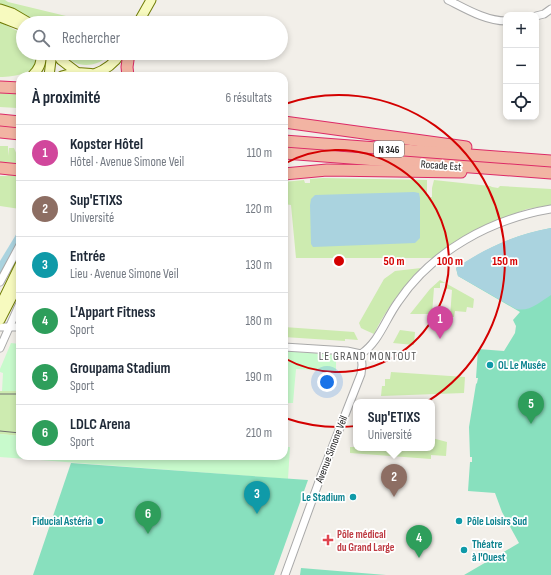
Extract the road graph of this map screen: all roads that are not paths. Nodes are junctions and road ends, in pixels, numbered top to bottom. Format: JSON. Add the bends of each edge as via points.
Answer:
{"nodes":[{"id":1,"x":151,"y":0,"type":"edge"},
{"id":2,"x":448,"y":0,"type":"edge"},
{"id":3,"x":0,"y":9,"type":"edge"},
{"id":4,"x":551,"y":9,"type":"edge"},
{"id":5,"x":539,"y":15,"type":"edge"},
{"id":6,"x":17,"y":16,"type":"edge"},
{"id":7,"x":142,"y":16,"type":"edge"},
{"id":8,"x":0,"y":17,"type":"edge"},
{"id":9,"x":503,"y":21,"type":"edge"},
{"id":10,"x":16,"y":23,"type":"edge"},
{"id":11,"x":42,"y":60,"type":"edge"},
{"id":12,"x":51,"y":60,"type":"edge"},
{"id":13,"x":61,"y":60,"type":"edge"},
{"id":14,"x":116,"y":60,"type":"edge"},
{"id":15,"x":125,"y":60,"type":"edge"},
{"id":16,"x":127,"y":60,"type":"edge"},
{"id":17,"x":36,"y":72,"type":"edge"},
{"id":18,"x":50,"y":72,"type":"edge"},
{"id":19,"x":77,"y":72,"type":"edge"},
{"id":20,"x":101,"y":72,"type":"edge"},
{"id":21,"x":123,"y":72,"type":"edge"},
{"id":22,"x":128,"y":72,"type":"edge"},
{"id":23,"x":16,"y":82,"type":"edge"},
{"id":24,"x":0,"y":83,"type":"edge"},
{"id":25,"x":0,"y":87,"type":"edge"},
{"id":26,"x":16,"y":88,"type":"edge"},
{"id":27,"x":0,"y":120,"type":"edge"},
{"id":28,"x":16,"y":122,"type":"edge"},
{"id":29,"x":288,"y":123,"type":"edge"},
{"id":30,"x":0,"y":132,"type":"edge"},
{"id":31,"x":16,"y":134,"type":"edge"},
{"id":32,"x":288,"y":141,"type":"edge"},
{"id":33,"x":288,"y":153,"type":"edge"},
{"id":34,"x":494,"y":157,"type":"junction"},
{"id":35,"x":551,"y":161,"type":"edge"},
{"id":36,"x":472,"y":167,"type":"junction"},
{"id":37,"x":0,"y":168,"type":"edge"},
{"id":38,"x":16,"y":170,"type":"edge"},
{"id":39,"x":551,"y":173,"type":"edge"},
{"id":40,"x":288,"y":174,"type":"edge"},
{"id":41,"x":551,"y":209,"type":"edge"},
{"id":42,"x":16,"y":253,"type":"edge"},
{"id":43,"x":16,"y":273,"type":"edge"},
{"id":44,"x":0,"y":282,"type":"edge"},
{"id":45,"x":16,"y":289,"type":"edge"},
{"id":46,"x":0,"y":306,"type":"edge"},
{"id":47,"x":16,"y":312,"type":"edge"},
{"id":48,"x":0,"y":320,"type":"edge"},
{"id":49,"x":0,"y":327,"type":"edge"},
{"id":50,"x":9,"y":327,"type":"junction"},
{"id":51,"x":16,"y":327,"type":"edge"},
{"id":52,"x":288,"y":346,"type":"edge"},
{"id":53,"x":0,"y":348,"type":"edge"},
{"id":54,"x":361,"y":354,"type":"junction"},
{"id":55,"x":285,"y":575,"type":"edge"}],
"edges":[{"from":1,"to":7,"type":"main road"},
{"from":2,"to":9,"type":"street","via":[[481,15]]},
{"from":3,"to":6,"type":"main road"},
{"from":4,"to":5,"type":"street"},
{"from":8,"to":10,"type":"main road"},
{"from":11,"to":17,"type":"main road"},
{"from":12,"to":18,"type":"main road"},
{"from":13,"to":19,"type":"main road"},
{"from":14,"to":20,"type":"main road"},
{"from":15,"to":21,"type":"main road"},
{"from":16,"to":22,"type":"highway"},
{"from":23,"to":24,"type":"main road"},
{"from":25,"to":26,"type":"highway"},
{"from":27,"to":28,"type":"highway"},
{"from":29,"to":34,"type":"highway","via":[[431,144],[483,149]]},
{"from":30,"to":31,"type":"highway"},
{"from":32,"to":34,"type":"highway","name":"Rocade Est","number":"N 346"},
{"from":33,"to":36,"type":"highway","name":"Rocade Est","number":"N 346"},
{"from":34,"to":35,"type":"highway","name":"Rocade Est","number":"N 346"},
{"from":36,"to":39,"type":"highway","name":"Rocade Est","number":"N 346"},
{"from":36,"to":40,"type":"highway","via":[[460,173],[327,170]]},
{"from":37,"to":38,"type":"highway"},
{"from":41,"to":54,"type":"street","via":[[510,218],[448,251],[415,281],[398,301],[375,341]]},
{"from":42,"to":44,"type":"street"},
{"from":43,"to":46,"type":"main road"},
{"from":45,"to":48,"type":"main road"},
{"from":47,"to":50,"type":"street"},
{"from":49,"to":50,"type":"street"},
{"from":50,"to":51,"type":"street"},
{"from":50,"to":53,"type":"street"},
{"from":52,"to":54,"type":"street"},
{"from":54,"to":55,"type":"street","name":"Avenue Simone Veil","via":[[361,374],[320,476]]}]}
